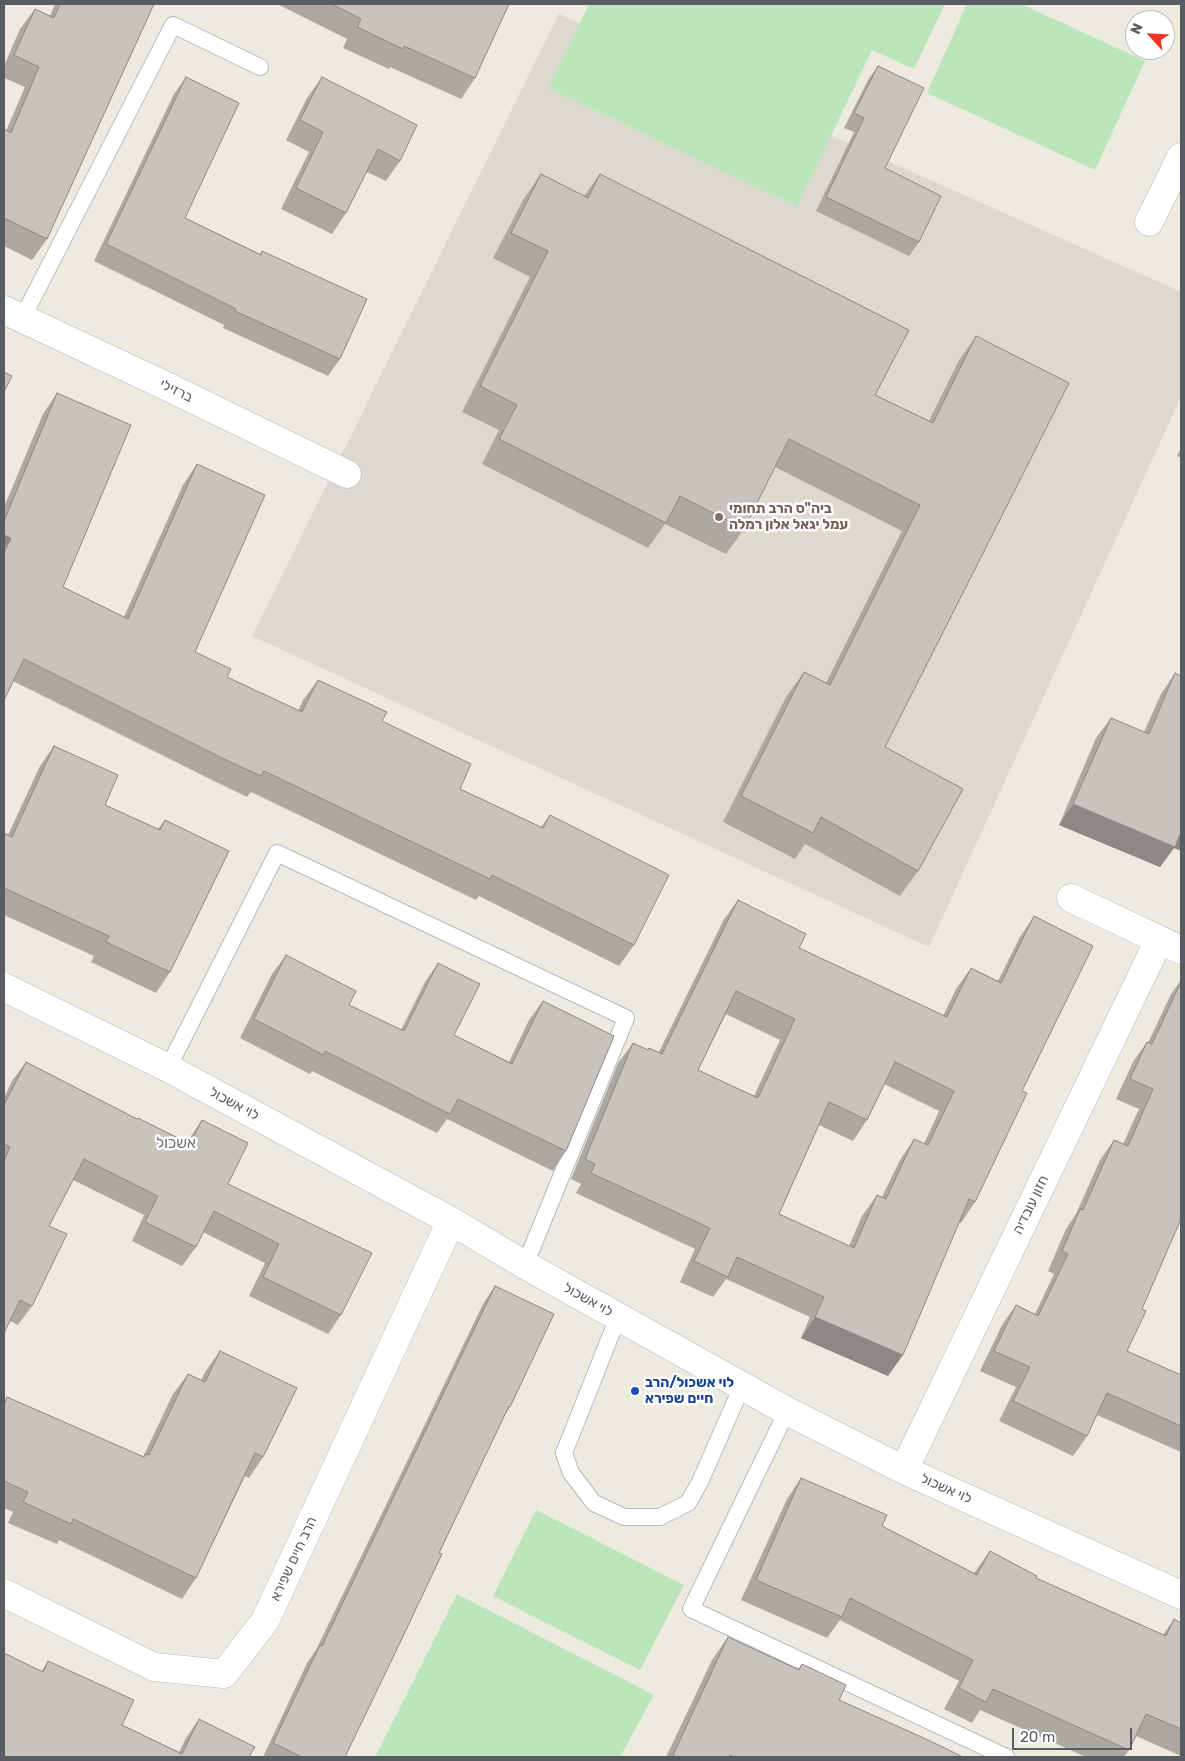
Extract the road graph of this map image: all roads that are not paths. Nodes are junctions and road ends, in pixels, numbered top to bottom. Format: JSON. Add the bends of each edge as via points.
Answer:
{"nodes":[{"id":1,"x":260,"y":67,"type":"dead end"},
{"id":2,"x":1181,"y":157,"type":"edge"},
{"id":3,"x":1149,"y":222,"type":"dead end"},
{"id":4,"x":13,"y":315,"type":"edge"},
{"id":5,"x":348,"y":474,"type":"dead end"},
{"id":6,"x":1071,"y":898,"type":"dead end"},
{"id":7,"x":1170,"y":945,"type":"edge"},
{"id":8,"x":4,"y":987,"type":"edge"},
{"id":9,"x":168,"y":1068,"type":"junction"},
{"id":10,"x":451,"y":1221,"type":"junction"},
{"id":11,"x":525,"y":1265,"type":"junction"},
{"id":12,"x":618,"y":1317,"type":"junction"},
{"id":13,"x":742,"y":1386,"type":"junction"},
{"id":14,"x":787,"y":1411,"type":"junction"},
{"id":15,"x":904,"y":1470,"type":"junction"},
{"id":16,"x":4,"y":1593,"type":"edge"},
{"id":17,"x":1181,"y":1595,"type":"edge"},
{"id":18,"x":1006,"y":1757,"type":"edge"}],
"edges":[{"from":1,"to":4,"type":"lane","via":[[173,25]]},
{"from":2,"to":3,"type":"street"},
{"from":4,"to":5,"type":"street","name":"ברזילי"},
{"from":6,"to":7,"type":"street","name":"חזון עובדיה"},
{"from":7,"to":15,"type":"street","name":"חזון עובדיה"},
{"from":8,"to":9,"type":"street","name":"לוי אשכול"},
{"from":9,"to":10,"type":"street","name":"לוי אשכול"},
{"from":9,"to":11,"type":"lane","via":[[277,853],[626,1018]]},
{"from":10,"to":11,"type":"street","name":"לוי אשכול"},
{"from":10,"to":16,"type":"street","name":"הרב חיים שפירא","via":[[265,1621],[224,1674],[154,1667]]},
{"from":11,"to":12,"type":"street","name":"לוי אשכול"},
{"from":12,"to":13,"type":"street","name":"לוי אשכול"},
{"from":12,"to":13,"type":"lane","via":[[564,1453],[571,1473],[594,1503],[624,1517],[660,1518],[688,1503]]},
{"from":13,"to":14,"type":"street","name":"לוי אשכול"},
{"from":14,"to":15,"type":"street","name":"לוי אשכול"},
{"from":14,"to":18,"type":"lane","via":[[691,1609]]},
{"from":15,"to":17,"type":"street","name":"לוי אשכול"}]}
